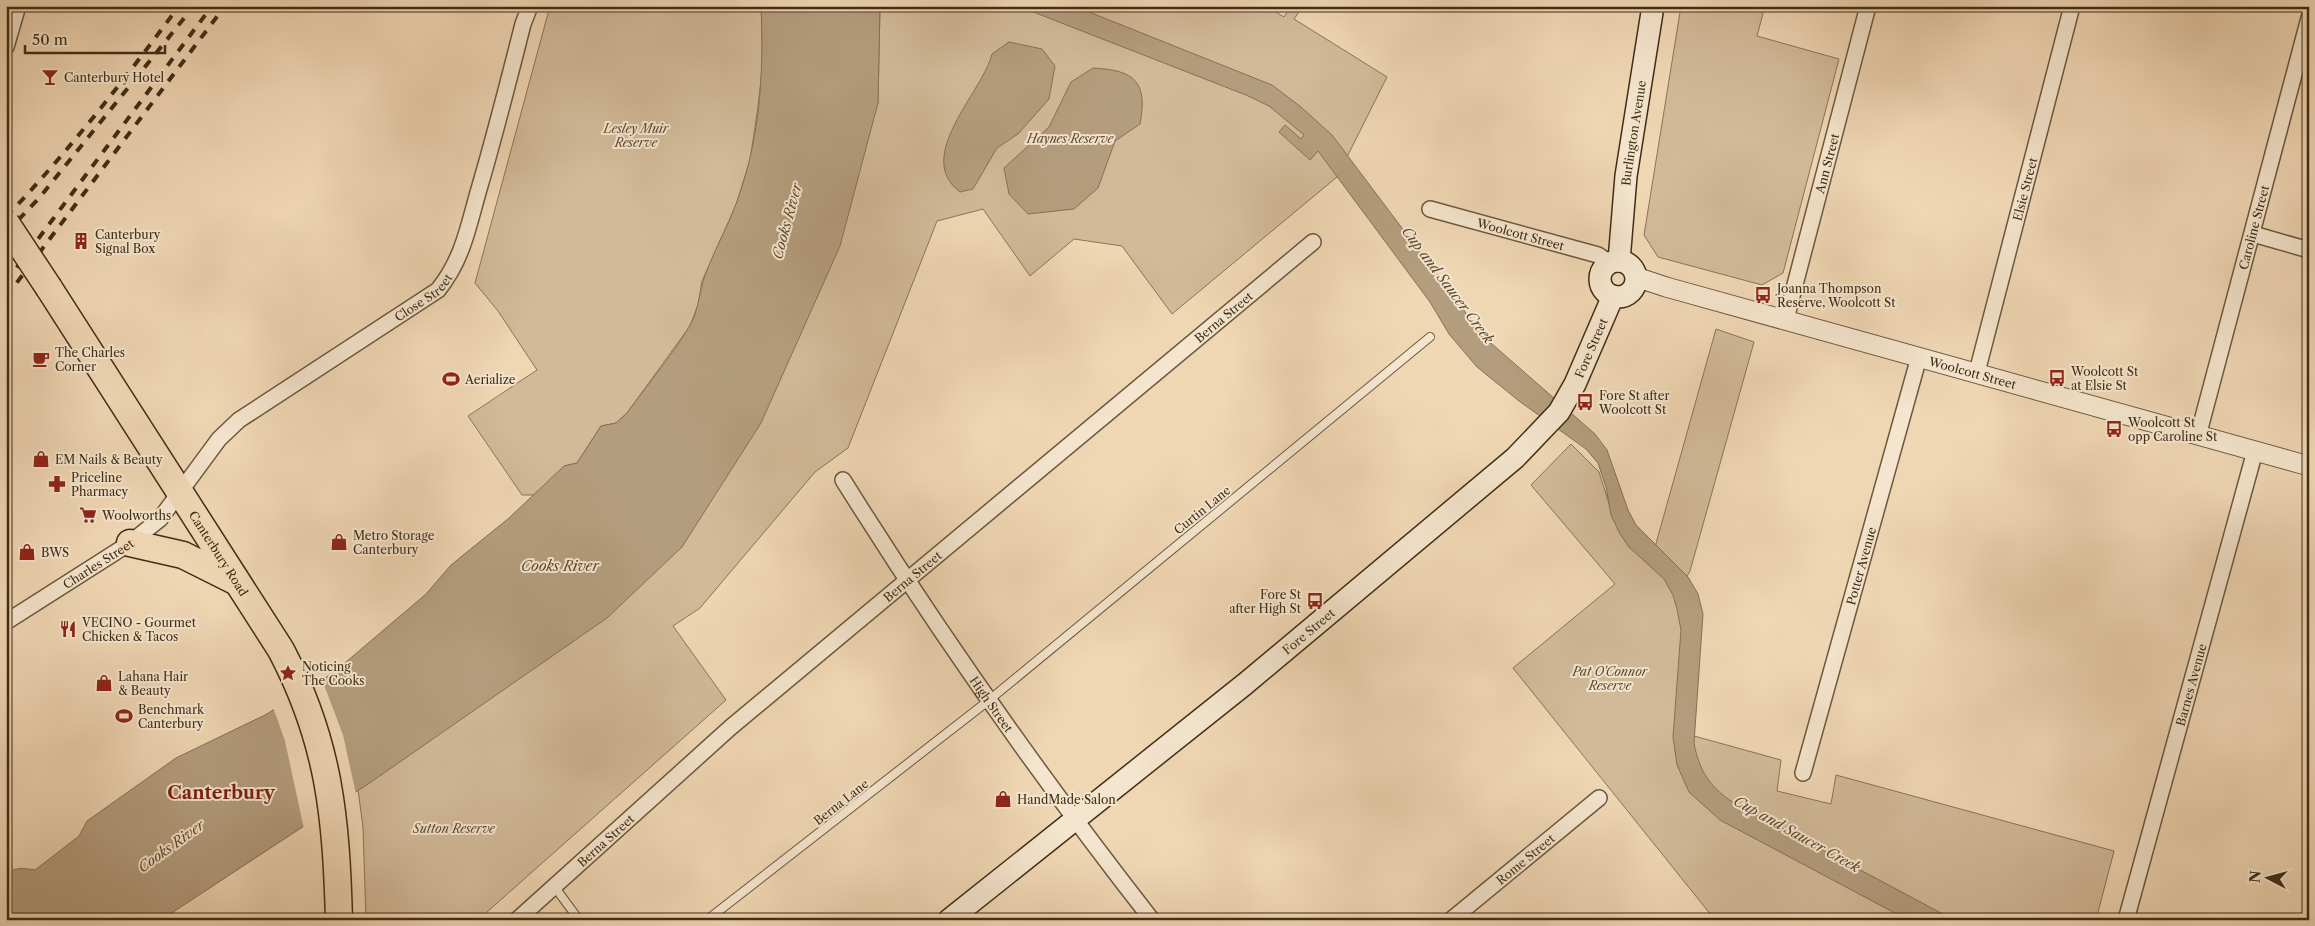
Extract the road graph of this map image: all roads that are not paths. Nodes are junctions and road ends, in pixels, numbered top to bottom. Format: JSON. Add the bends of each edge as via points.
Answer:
{"nodes":[{"id":1,"x":18,"y":6,"type":"edge"},
{"id":2,"x":530,"y":6,"type":"edge"},
{"id":3,"x":1653,"y":6,"type":"edge"},
{"id":4,"x":1868,"y":6,"type":"edge"},
{"id":5,"x":2072,"y":6,"type":"edge"},
{"id":6,"x":2309,"y":18,"type":"edge"},
{"id":7,"x":6,"y":47,"type":"edge"},
{"id":8,"x":2304,"y":55,"type":"edge"},
{"id":9,"x":1430,"y":208,"type":"dead end"},
{"id":10,"x":6,"y":223,"type":"edge"},
{"id":11,"x":2253,"y":234,"type":"junction"},
{"id":12,"x":1313,"y":242,"type":"dead end"},
{"id":13,"x":2309,"y":250,"type":"edge"},
{"id":14,"x":1615,"y":262,"type":"junction"},
{"id":15,"x":1636,"y":276,"type":"junction"},
{"id":16,"x":1613,"y":296,"type":"junction"},
{"id":17,"x":1786,"y":319,"type":"junction"},
{"id":18,"x":1430,"y":337,"type":"dead end"},
{"id":19,"x":1919,"y":357,"type":"junction"},
{"id":20,"x":1977,"y":372,"type":"junction"},
{"id":21,"x":2198,"y":436,"type":"junction"},
{"id":22,"x":2255,"y":451,"type":"junction"},
{"id":23,"x":2309,"y":466,"type":"edge"},
{"id":24,"x":843,"y":480,"type":"dead end"},
{"id":25,"x":179,"y":494,"type":"junction"},
{"id":26,"x":130,"y":543,"type":"junction"},
{"id":27,"x":905,"y":580,"type":"junction"},
{"id":28,"x":238,"y":583,"type":"junction"},
{"id":29,"x":6,"y":622,"type":"edge"},
{"id":30,"x":988,"y":701,"type":"junction"},
{"id":31,"x":1803,"y":773,"type":"dead end"},
{"id":32,"x":1599,"y":798,"type":"dead end"},
{"id":33,"x":1074,"y":820,"type":"junction"},
{"id":34,"x":554,"y":886,"type":"junction"},
{"id":35,"x":339,"y":920,"type":"edge"},
{"id":36,"x":517,"y":920,"type":"edge"},
{"id":37,"x":579,"y":920,"type":"edge"},
{"id":38,"x":707,"y":920,"type":"edge"},
{"id":39,"x":949,"y":920,"type":"edge"},
{"id":40,"x":1152,"y":920,"type":"edge"},
{"id":41,"x":1451,"y":920,"type":"edge"},
{"id":42,"x":2126,"y":920,"type":"edge"}],
"edges":[{"from":1,"to":7,"type":"street"},
{"from":2,"to":25,"type":"street","name":"Close Street","via":[[453,272],[438,290],[239,420],[219,440]]},
{"from":3,"to":14,"type":"main road","name":"Burlington Avenue"},
{"from":4,"to":17,"type":"street","name":"Ann Street"},
{"from":5,"to":20,"type":"street","name":"Elsie Street"},
{"from":6,"to":8,"type":"street","name":"Caroline Street"},
{"from":8,"to":11,"type":"street","name":"Caroline Street"},
{"from":9,"to":14,"type":"street","name":"Woolcott Street"},
{"from":10,"to":25,"type":"highway","name":"Canterbury Road","bridge":true},
{"from":11,"to":13,"type":"street"},
{"from":11,"to":21,"type":"street","name":"Caroline Street"},
{"from":12,"to":27,"type":"street","name":"Berna Street"},
{"from":14,"to":15,"type":"main road","via":[[1630,266]]},
{"from":14,"to":16,"type":"main road","via":[[1602,270],[1600,280],[1604,290]]},
{"from":15,"to":16,"type":"main road","via":[[1630,293]]},
{"from":15,"to":17,"type":"street","name":"Woolcott Street"},
{"from":16,"to":33,"type":"main road","name":"Fore Street","via":[[1575,384],[1559,412],[1531,444],[1446,519]]},
{"from":17,"to":19,"type":"street","name":"Woolcott Street"},
{"from":18,"to":30,"type":"lane","name":"Curtin Lane"},
{"from":19,"to":20,"type":"street","name":"Woolcott Street"},
{"from":19,"to":31,"type":"street","name":"Potter Avenue"},
{"from":20,"to":21,"type":"street","name":"Woolcott Street"},
{"from":21,"to":22,"type":"street","name":"Woolcott Street"},
{"from":22,"to":23,"type":"street","name":"Woolcott Street"},
{"from":22,"to":42,"type":"street","name":"Barnes Avenue"},
{"from":24,"to":27,"type":"street","name":"High Street"},
{"from":25,"to":26,"type":"street","name":"Charles Street","via":[[160,519]]},
{"from":25,"to":28,"type":"highway","name":"Canterbury Road"},
{"from":26,"to":28,"type":"highway","via":[[183,555]]},
{"from":26,"to":29,"type":"street","name":"Charles Street"},
{"from":27,"to":30,"type":"street","name":"High Street"},
{"from":27,"to":34,"type":"street","name":"Berna Street","via":[[731,727]]},
{"from":28,"to":35,"type":"highway","name":"Canterbury Road","via":[[294,674],[320,742],[333,806]]},
{"from":30,"to":33,"type":"street","name":"High Street"},
{"from":30,"to":38,"type":"lane","name":"Berna Lane"},
{"from":32,"to":41,"type":"street","name":"Rome Street"},
{"from":33,"to":39,"type":"main road","name":"Fore Street"},
{"from":33,"to":40,"type":"street","name":"High Street"},
{"from":34,"to":36,"type":"street","name":"Berna Street"},
{"from":34,"to":37,"type":"lane"}]}
